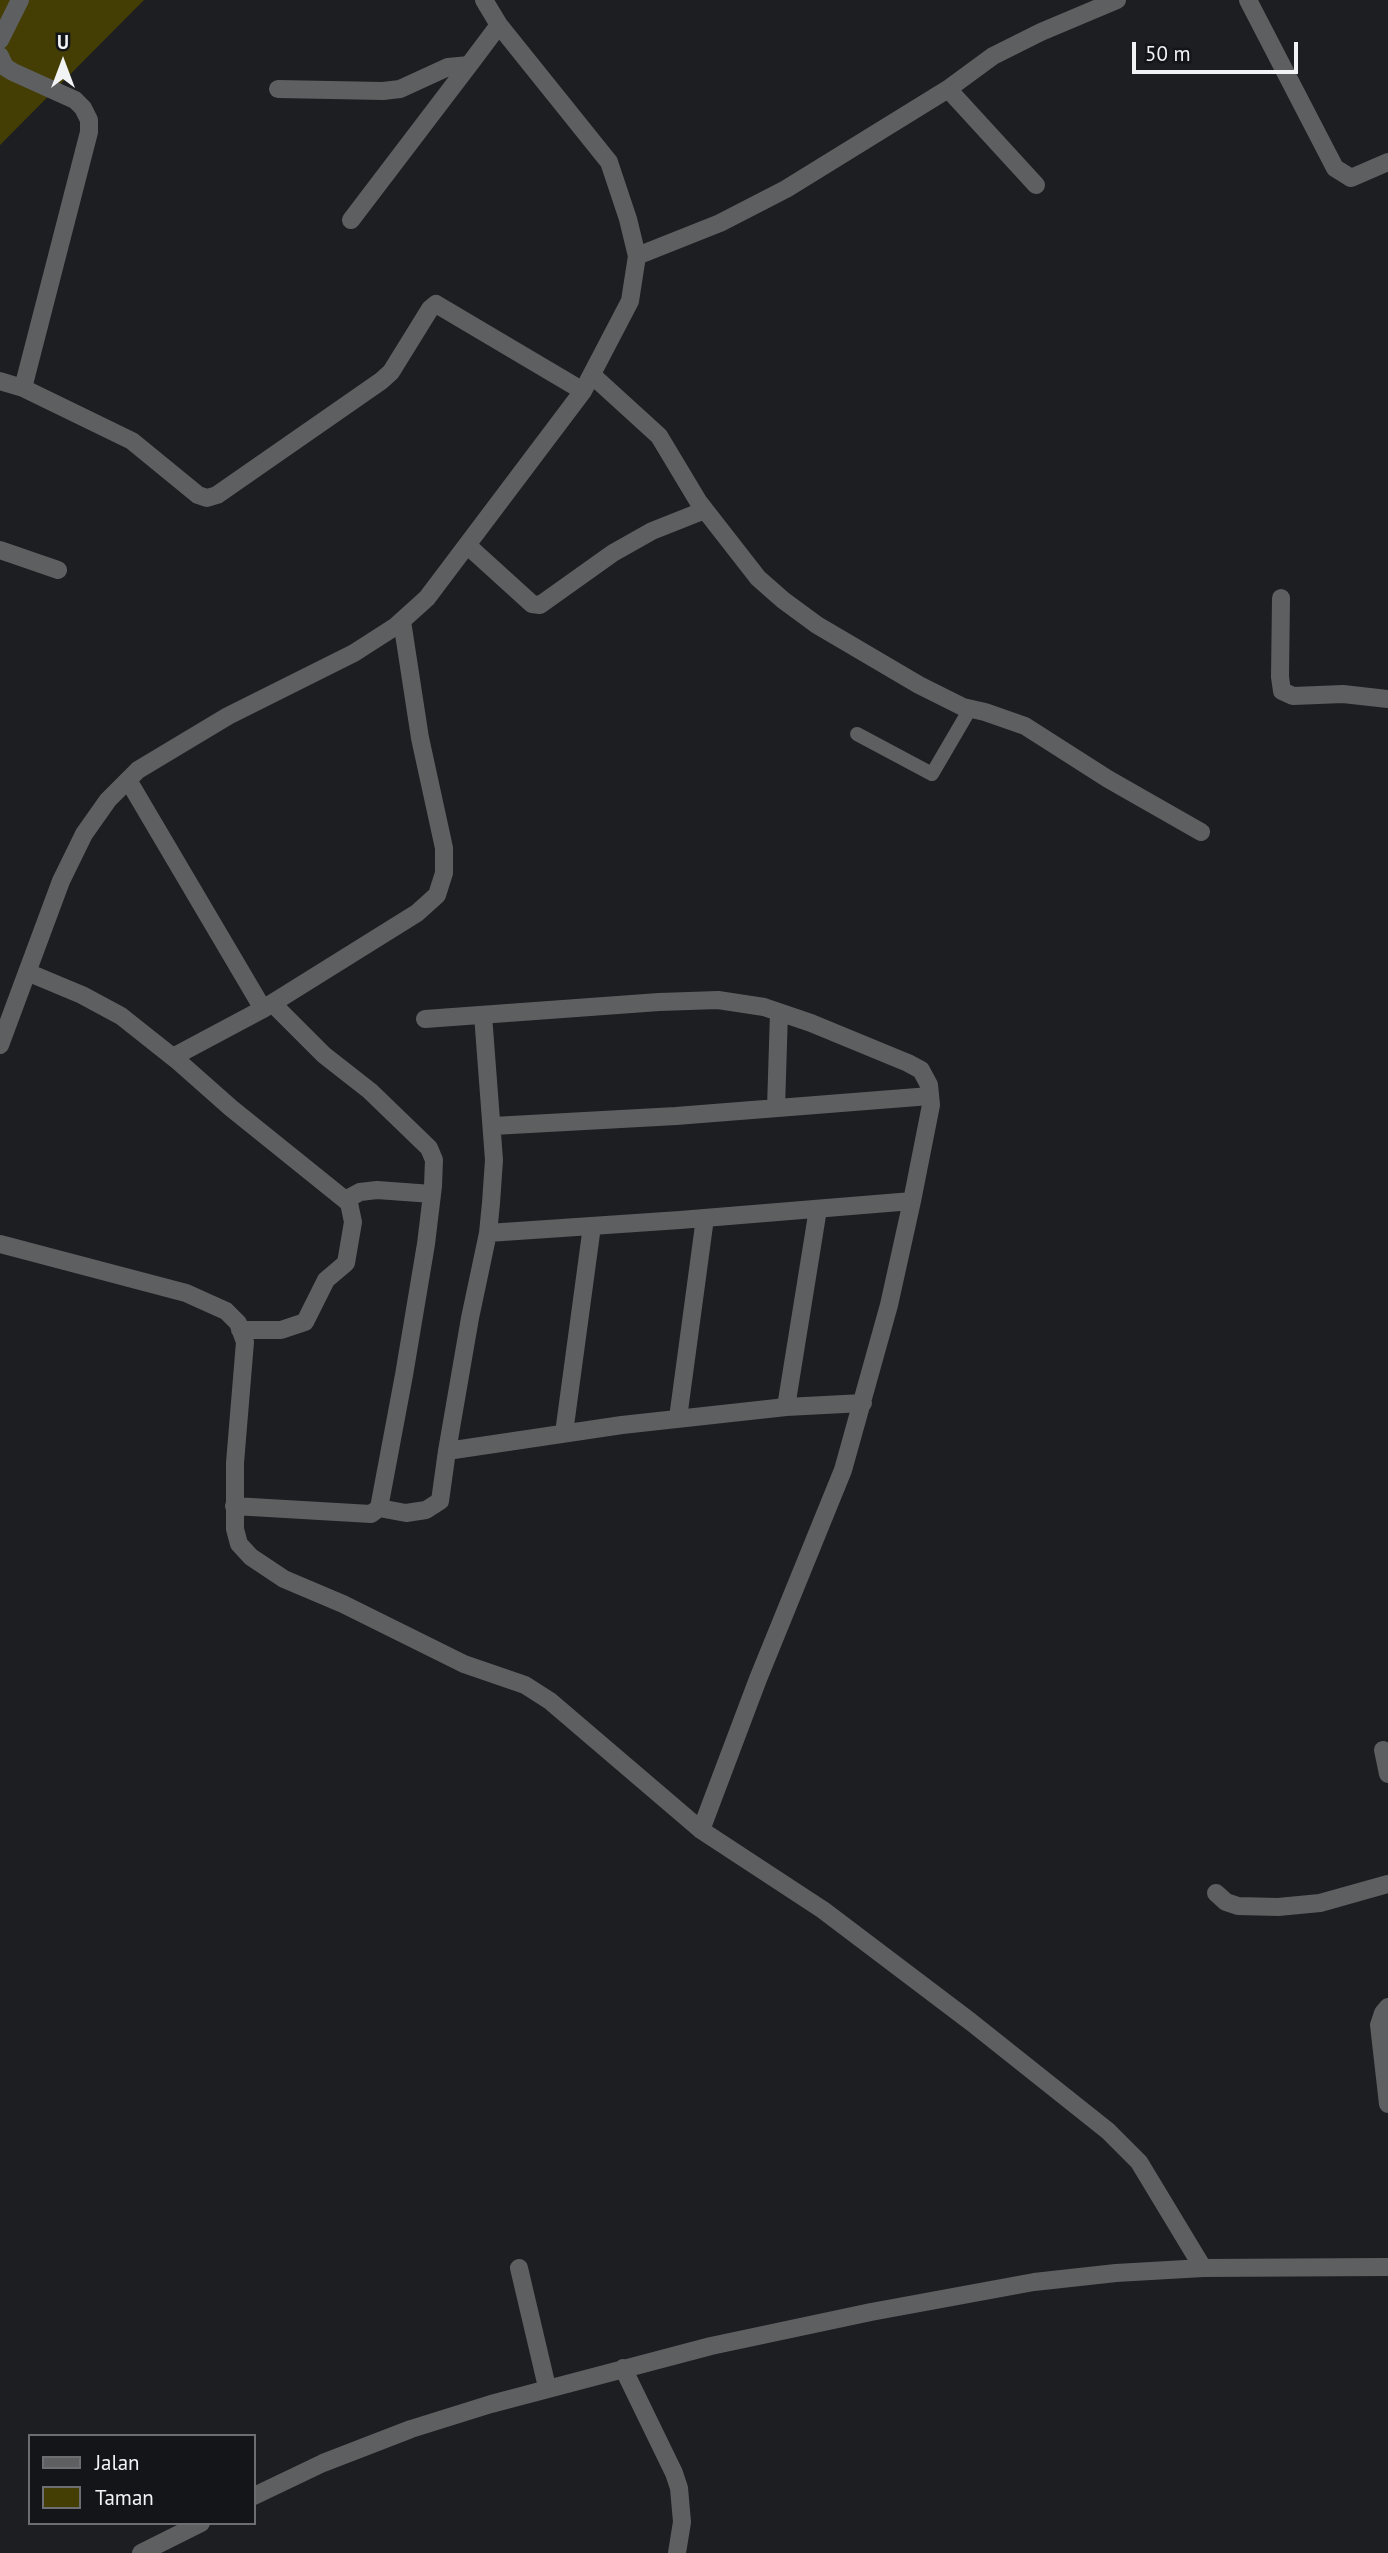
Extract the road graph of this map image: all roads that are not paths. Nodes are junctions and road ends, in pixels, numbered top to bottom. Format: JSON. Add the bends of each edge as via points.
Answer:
{"nodes":[{"id":1,"x":20,"y":0,"type":"edge"},
{"id":2,"x":484,"y":0,"type":"edge"},
{"id":3,"x":1117,"y":0,"type":"edge"},
{"id":4,"x":1248,"y":0,"type":"edge"},
{"id":5,"x":499,"y":25,"type":"junction"},
{"id":6,"x":0,"y":40,"type":"edge"},
{"id":7,"x":0,"y":56,"type":"edge"},
{"id":8,"x":469,"y":65,"type":"junction"},
{"id":9,"x":278,"y":89,"type":"dead end"},
{"id":10,"x":947,"y":89,"type":"junction"},
{"id":11,"x":1388,"y":162,"type":"edge"},
{"id":12,"x":1036,"y":185,"type":"dead end"},
{"id":13,"x":351,"y":220,"type":"dead end"},
{"id":14,"x":637,"y":256,"type":"junction"},
{"id":15,"x":0,"y":381,"type":"edge"},
{"id":16,"x":587,"y":383,"type":"junction"},
{"id":17,"x":23,"y":388,"type":"junction"},
{"id":18,"x":705,"y":510,"type":"junction"},
{"id":19,"x":467,"y":545,"type":"junction"},
{"id":20,"x":0,"y":550,"type":"edge"},
{"id":21,"x":58,"y":570,"type":"dead end"},
{"id":22,"x":1281,"y":598,"type":"dead end"},
{"id":23,"x":402,"y":621,"type":"junction"},
{"id":24,"x":1388,"y":699,"type":"edge"},
{"id":25,"x":970,"y":709,"type":"junction"},
{"id":26,"x":858,"y":734,"type":"dead end"},
{"id":27,"x":128,"y":780,"type":"junction"},
{"id":28,"x":1201,"y":832,"type":"dead end"},
{"id":29,"x":27,"y":972,"type":"junction"},
{"id":30,"x":268,"y":1006,"type":"junction"},
{"id":31,"x":779,"y":1012,"type":"junction"},
{"id":32,"x":483,"y":1015,"type":"junction"},
{"id":33,"x":425,"y":1018,"type":"dead end"},
{"id":34,"x":0,"y":1045,"type":"edge"},
{"id":35,"x":173,"y":1057,"type":"junction"},
{"id":36,"x":930,"y":1096,"type":"junction"},
{"id":37,"x":776,"y":1108,"type":"junction"},
{"id":38,"x":493,"y":1126,"type":"junction"},
{"id":39,"x":432,"y":1194,"type":"junction"},
{"id":40,"x":345,"y":1200,"type":"junction"},
{"id":41,"x":912,"y":1200,"type":"junction"},
{"id":42,"x":818,"y":1209,"type":"junction"},
{"id":43,"x":705,"y":1218,"type":"junction"},
{"id":44,"x":592,"y":1226,"type":"junction"},
{"id":45,"x":488,"y":1233,"type":"junction"},
{"id":46,"x":0,"y":1244,"type":"edge"},
{"id":47,"x":240,"y":1329,"type":"junction"},
{"id":48,"x":863,"y":1403,"type":"junction"},
{"id":49,"x":786,"y":1407,"type":"junction"},
{"id":50,"x":678,"y":1418,"type":"junction"},
{"id":51,"x":564,"y":1433,"type":"junction"},
{"id":52,"x":447,"y":1451,"type":"junction"},
{"id":53,"x":234,"y":1506,"type":"junction"},
{"id":54,"x":379,"y":1508,"type":"junction"},
{"id":55,"x":1383,"y":1750,"type":"dead end"},
{"id":56,"x":1388,"y":1774,"type":"edge"},
{"id":57,"x":701,"y":1830,"type":"junction"},
{"id":58,"x":1388,"y":1884,"type":"edge"},
{"id":59,"x":1216,"y":1893,"type":"dead end"},
{"id":60,"x":1388,"y":2007,"type":"edge"},
{"id":61,"x":1388,"y":2104,"type":"edge"},
{"id":62,"x":1388,"y":2267,"type":"edge"},
{"id":63,"x":519,"y":2268,"type":"dead end"},
{"id":64,"x":1203,"y":2268,"type":"junction"},
{"id":65,"x":623,"y":2368,"type":"junction"},
{"id":66,"x":547,"y":2387,"type":"junction"},
{"id":67,"x":256,"y":2495,"type":"edge"},
{"id":68,"x":197,"y":2525,"type":"edge"},
{"id":69,"x":141,"y":2553,"type":"edge"},
{"id":70,"x":677,"y":2553,"type":"edge"}],
"edges":[{"from":1,"to":6,"type":"street"},
{"from":2,"to":5,"type":"street"},
{"from":3,"to":10,"type":"street","via":[[993,56]]},
{"from":4,"to":11,"type":"street","via":[[1335,168],[1351,178]]},
{"from":5,"to":8,"type":"street"},
{"from":5,"to":14,"type":"street","via":[[609,162]]},
{"from":7,"to":17,"type":"street","via":[[13,72],[75,100],[89,120]]},
{"from":8,"to":9,"type":"street","via":[[448,67],[400,89]]},
{"from":8,"to":13,"type":"street"},
{"from":10,"to":12,"type":"street"},
{"from":10,"to":14,"type":"street","via":[[786,189],[720,223]]},
{"from":14,"to":16,"type":"street","via":[[630,301]]},
{"from":15,"to":17,"type":"street"},
{"from":16,"to":17,"type":"street","via":[[436,304],[382,382],[207,498],[132,442]]},
{"from":16,"to":18,"type":"street","via":[[659,436]]},
{"from":16,"to":19,"type":"street"},
{"from":18,"to":19,"type":"street","via":[[613,553],[540,605],[532,604]]},
{"from":18,"to":25,"type":"street","via":[[758,578],[800,612],[919,685]]},
{"from":19,"to":23,"type":"street","via":[[427,598]]},
{"from":20,"to":21,"type":"street"},
{"from":22,"to":24,"type":"street","via":[[1282,691],[1293,696],[1343,694]]},
{"from":23,"to":27,"type":"street","via":[[354,653],[228,716]]},
{"from":23,"to":30,"type":"street","via":[[420,738],[444,848],[442,885],[417,913]]},
{"from":25,"to":26,"type":"lane","via":[[932,774]]},
{"from":25,"to":28,"type":"street","via":[[1025,726]]},
{"from":27,"to":29,"type":"street","via":[[84,834]]},
{"from":27,"to":30,"type":"street"},
{"from":29,"to":34,"type":"street"},
{"from":29,"to":35,"type":"street","via":[[121,1016]]},
{"from":30,"to":35,"type":"street"},
{"from":30,"to":39,"type":"street","via":[[370,1091],[429,1148],[434,1160]]},
{"from":31,"to":32,"type":"street","via":[[718,1000]]},
{"from":31,"to":36,"type":"street","via":[[921,1070]]},
{"from":31,"to":37,"type":"street"},
{"from":32,"to":33,"type":"street"},
{"from":32,"to":38,"type":"street"},
{"from":35,"to":40,"type":"street"},
{"from":36,"to":37,"type":"street"},
{"from":36,"to":41,"type":"street"},
{"from":37,"to":38,"type":"street"},
{"from":38,"to":45,"type":"street"},
{"from":39,"to":40,"type":"street","via":[[377,1190]]},
{"from":39,"to":54,"type":"street"},
{"from":40,"to":47,"type":"street","via":[[352,1209],[353,1222],[346,1263],[326,1280],[305,1322],[281,1330]]},
{"from":41,"to":42,"type":"street"},
{"from":41,"to":48,"type":"street"},
{"from":42,"to":43,"type":"street"},
{"from":42,"to":49,"type":"street"},
{"from":43,"to":44,"type":"street"},
{"from":43,"to":50,"type":"street"},
{"from":44,"to":45,"type":"street"},
{"from":44,"to":51,"type":"street"},
{"from":45,"to":52,"type":"street"},
{"from":46,"to":47,"type":"street","via":[[186,1293],[226,1311]]},
{"from":47,"to":53,"type":"street","via":[[245,1342],[244,1375]]},
{"from":48,"to":49,"type":"street"},
{"from":48,"to":57,"type":"street","via":[[843,1470]]},
{"from":49,"to":50,"type":"street"},
{"from":50,"to":51,"type":"street"},
{"from":51,"to":52,"type":"street"},
{"from":52,"to":54,"type":"street","via":[[440,1501],[426,1510],[406,1513]]},
{"from":53,"to":54,"type":"street","via":[[371,1514]]},
{"from":53,"to":57,"type":"street","via":[[239,1544],[284,1579],[464,1664],[524,1685],[550,1701]]},
{"from":55,"to":56,"type":"street"},
{"from":57,"to":64,"type":"street","via":[[823,1909],[1108,2131],[1139,2162]]},
{"from":58,"to":59,"type":"street","via":[[1320,1902],[1278,1907],[1238,1906]]},
{"from":60,"to":61,"type":"street","via":[[1379,2025]]},
{"from":62,"to":64,"type":"street"},
{"from":63,"to":66,"type":"street"},
{"from":64,"to":65,"type":"street","via":[[1034,2282],[871,2312]]},
{"from":65,"to":66,"type":"street"},
{"from":65,"to":70,"type":"street","via":[[679,2488],[682,2522]]},
{"from":66,"to":67,"type":"street","via":[[411,2429]]},
{"from":68,"to":69,"type":"street"}]}
